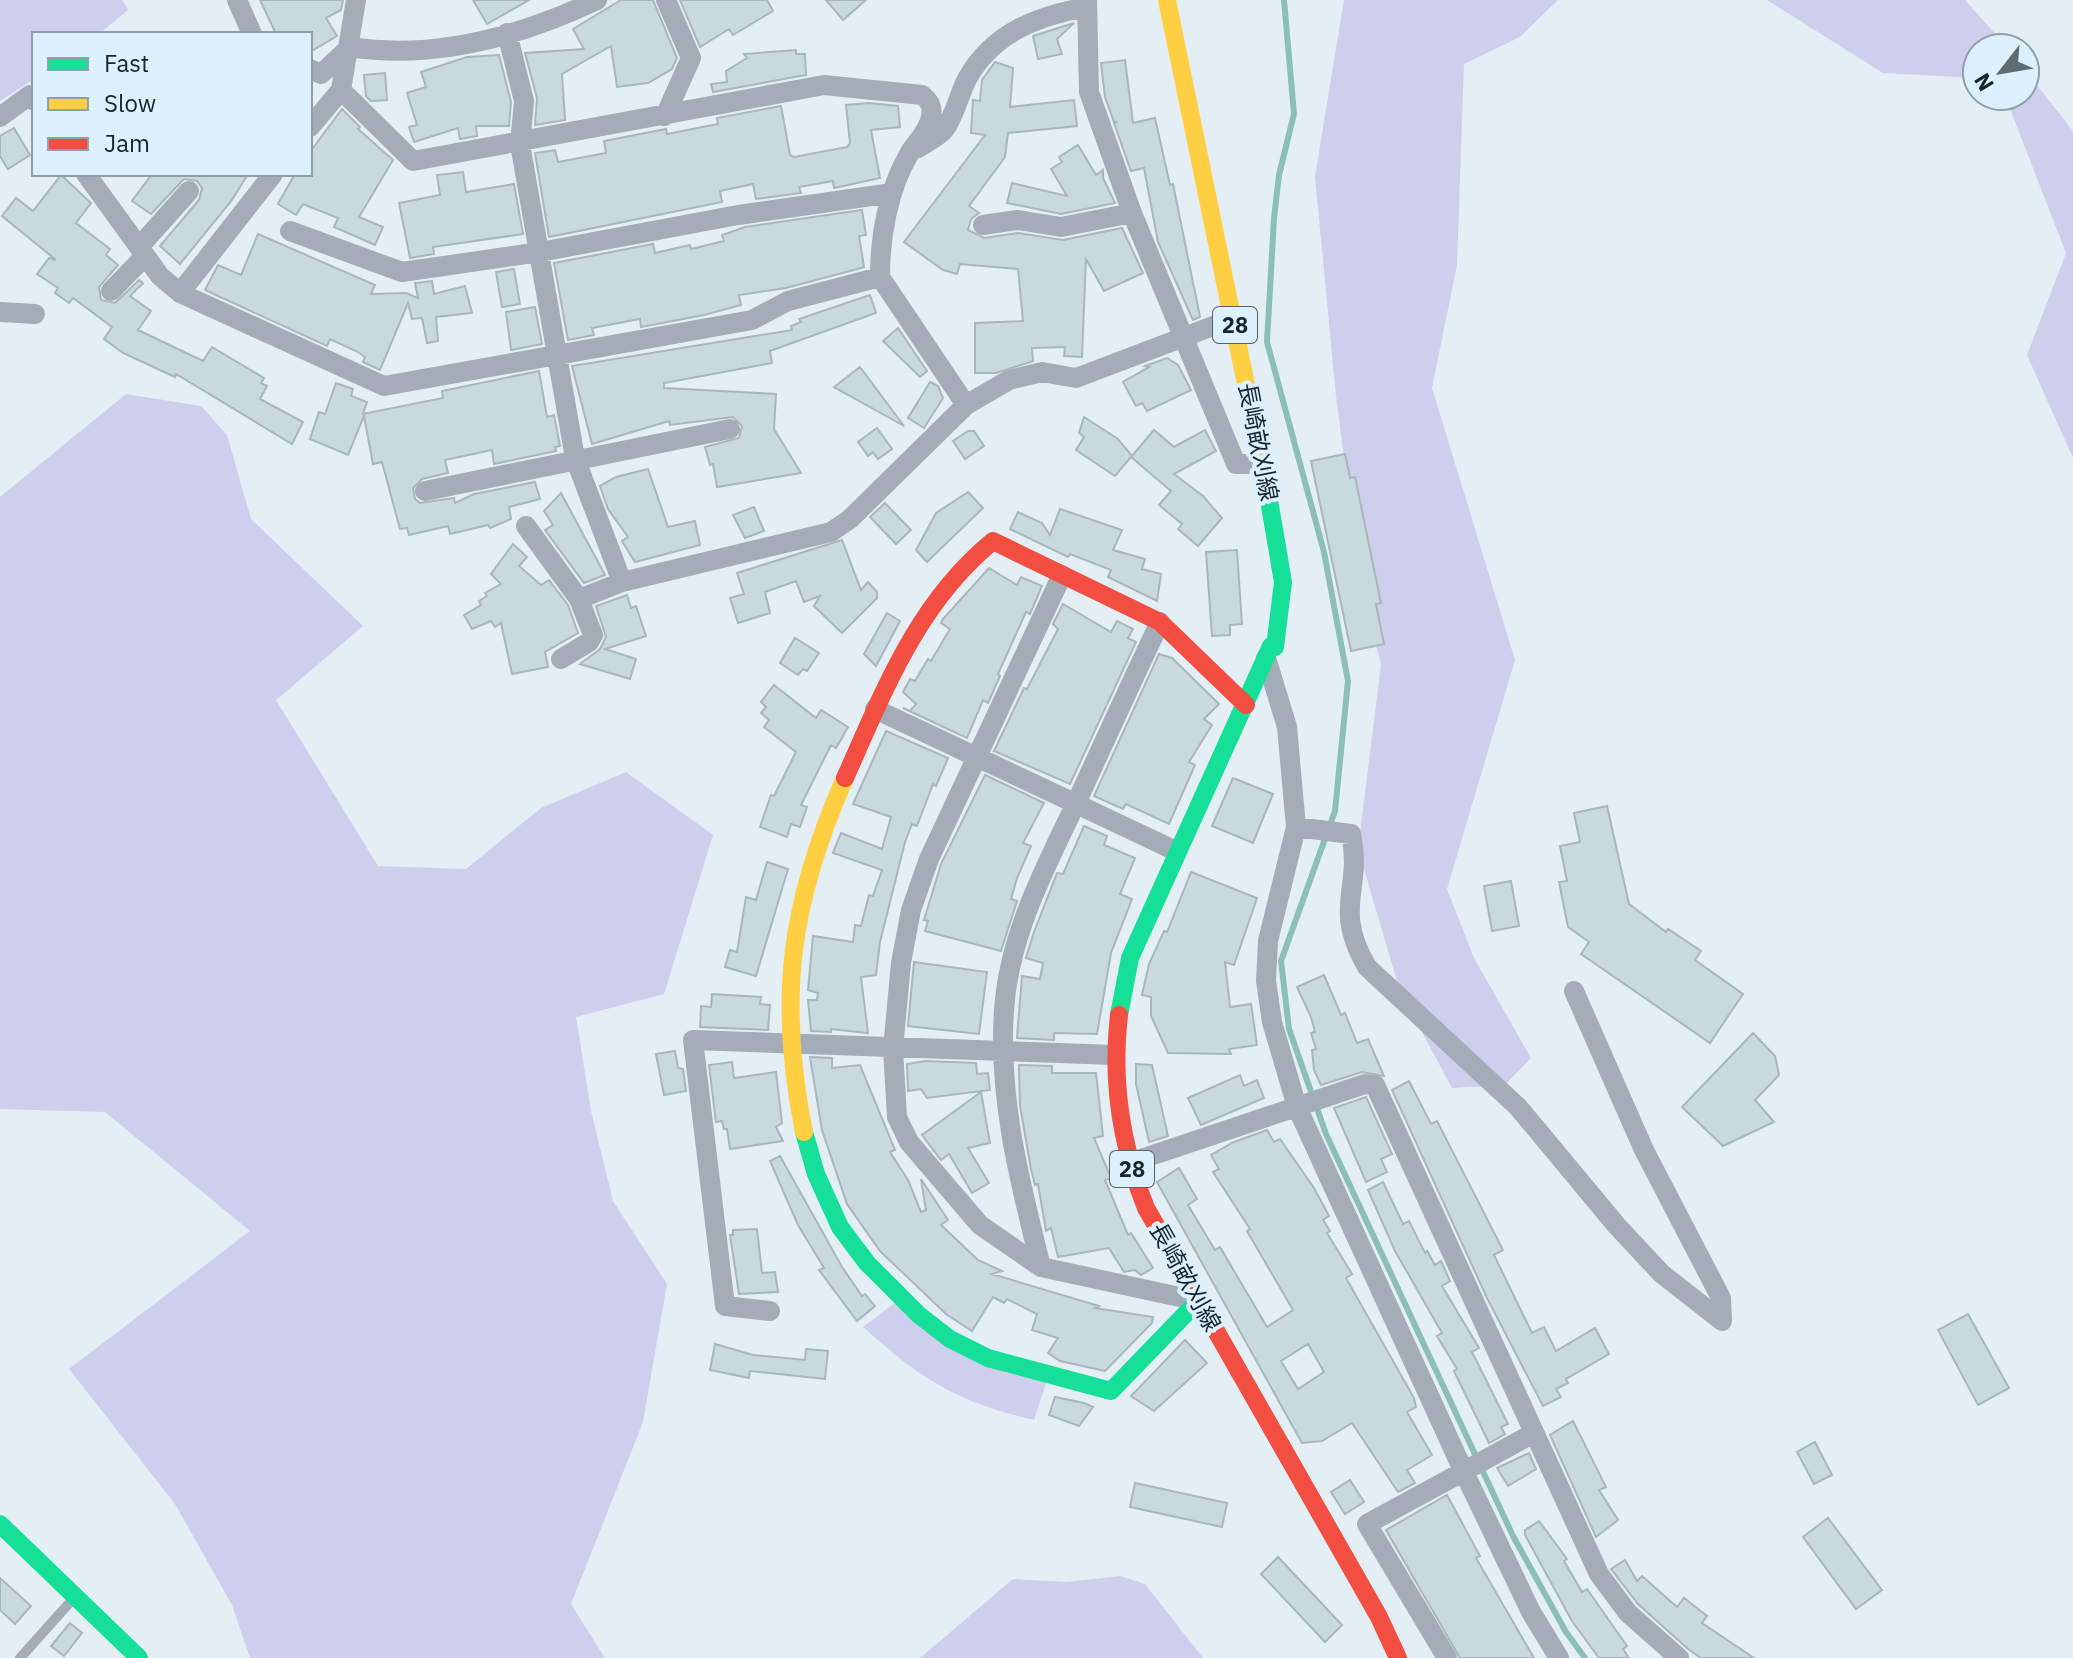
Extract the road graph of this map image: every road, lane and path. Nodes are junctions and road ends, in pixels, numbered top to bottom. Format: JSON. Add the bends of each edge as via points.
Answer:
{"nodes":[{"id":1,"x":237,"y":0,"type":"edge"},
{"id":2,"x":356,"y":0,"type":"edge"},
{"id":3,"x":597,"y":0,"type":"edge"},
{"id":4,"x":666,"y":0,"type":"edge"},
{"id":5,"x":1156,"y":0,"type":"edge"},
{"id":6,"x":1167,"y":0,"type":"edge"},
{"id":7,"x":1087,"y":4,"type":"edge"},
{"id":8,"x":251,"y":32,"type":"edge"},
{"id":9,"x":507,"y":33,"type":"junction"},
{"id":10,"x":350,"y":47,"type":"junction"},
{"id":11,"x":312,"y":70,"type":"edge"},
{"id":12,"x":341,"y":90,"type":"junction"},
{"id":13,"x":32,"y":98,"type":"edge"},
{"id":14,"x":665,"y":116,"type":"junction"},
{"id":15,"x":0,"y":117,"type":"edge"},
{"id":16,"x":312,"y":125,"type":"edge"},
{"id":17,"x":520,"y":144,"type":"junction"},
{"id":18,"x":908,"y":155,"type":"junction"},
{"id":19,"x":87,"y":176,"type":"edge"},
{"id":20,"x":271,"y":176,"type":"edge"},
{"id":21,"x":189,"y":191,"type":"dead end"},
{"id":22,"x":892,"y":193,"type":"junction"},
{"id":23,"x":1132,"y":213,"type":"junction"},
{"id":24,"x":983,"y":225,"type":"dead end"},
{"id":25,"x":290,"y":231,"type":"dead end"},
{"id":26,"x":142,"y":252,"type":"junction"},
{"id":27,"x":540,"y":252,"type":"junction"},
{"id":28,"x":880,"y":277,"type":"junction"},
{"id":29,"x":111,"y":291,"type":"dead end"},
{"id":30,"x":180,"y":293,"type":"junction"},
{"id":31,"x":0,"y":312,"type":"edge"},
{"id":32,"x":35,"y":314,"type":"dead end"},
{"id":33,"x":1221,"y":323,"type":"junction"},
{"id":34,"x":1187,"y":339,"type":"junction"},
{"id":35,"x":559,"y":355,"type":"junction"},
{"id":36,"x":966,"y":405,"type":"junction"},
{"id":37,"x":730,"y":429,"type":"dead end"},
{"id":38,"x":575,"y":458,"type":"junction"},
{"id":39,"x":1248,"y":464,"type":"junction"},
{"id":40,"x":425,"y":491,"type":"dead end"},
{"id":41,"x":526,"y":526,"type":"dead end"},
{"id":42,"x":1062,"y":575,"type":"junction"},
{"id":43,"x":622,"y":582,"type":"junction"},
{"id":44,"x":579,"y":599,"type":"junction"},
{"id":45,"x":1160,"y":622,"type":"junction"},
{"id":46,"x":1268,"y":652,"type":"junction"},
{"id":47,"x":561,"y":659,"type":"dead end"},
{"id":48,"x":1246,"y":705,"type":"junction"},
{"id":49,"x":875,"y":709,"type":"junction"},
{"id":50,"x":976,"y":757,"type":"junction"},
{"id":51,"x":1076,"y":802,"type":"junction"},
{"id":52,"x":1316,"y":830,"type":"junction"},
{"id":53,"x":1176,"y":851,"type":"junction"},
{"id":54,"x":1574,"y":991,"type":"dead end"},
{"id":55,"x":793,"y":1044,"type":"junction"},
{"id":56,"x":893,"y":1049,"type":"junction"},
{"id":57,"x":1002,"y":1054,"type":"junction"},
{"id":58,"x":1115,"y":1055,"type":"junction"},
{"id":59,"x":1299,"y":1106,"type":"junction"},
{"id":60,"x":1129,"y":1163,"type":"junction"},
{"id":61,"x":1041,"y":1267,"type":"junction"},
{"id":62,"x":1198,"y":1301,"type":"junction"},
{"id":63,"x":770,"y":1311,"type":"dead end"},
{"id":64,"x":1534,"y":1433,"type":"junction"},
{"id":65,"x":1464,"y":1470,"type":"junction"},
{"id":66,"x":0,"y":1524,"type":"edge"},
{"id":67,"x":75,"y":1596,"type":"junction"},
{"id":68,"x":20,"y":1658,"type":"edge"},
{"id":69,"x":139,"y":1658,"type":"edge"},
{"id":70,"x":1398,"y":1658,"type":"edge"},
{"id":71,"x":1447,"y":1658,"type":"edge"},
{"id":72,"x":1559,"y":1658,"type":"edge"},
{"id":73,"x":1679,"y":1658,"type":"edge"}],
"edges":[{"from":1,"to":8,"type":"street"},
{"from":2,"to":10,"type":"street"},
{"from":3,"to":9,"type":"street"},
{"from":4,"to":14,"type":"street","via":[[691,58]]},
{"from":5,"to":33,"type":"main road","name":"長崎畝刈線","number":"28"},
{"from":6,"to":46,"type":"main road","name":"長崎畝刈線","number":"28","via":[[1276,529],[1283,582],[1275,647]]},
{"from":7,"to":18,"type":"street","via":[[1042,15],[1001,40],[967,78],[943,130]]},
{"from":7,"to":23,"type":"street","via":[[1089,92]]},
{"from":9,"to":10,"type":"street","via":[[428,52]]},
{"from":9,"to":17,"type":"street","via":[[524,101]]},
{"from":10,"to":11,"type":"street","via":[[321,74]]},
{"from":10,"to":12,"type":"street"},
{"from":12,"to":16,"type":"street"},
{"from":12,"to":17,"type":"street","via":[[413,161]]},
{"from":13,"to":15,"type":"street"},
{"from":14,"to":17,"type":"street"},
{"from":14,"to":18,"type":"street","via":[[824,85],[922,95],[929,100],[930,123]]},
{"from":17,"to":27,"type":"street"},
{"from":18,"to":22,"type":"street"},
{"from":19,"to":26,"type":"street"},
{"from":20,"to":30,"type":"street"},
{"from":21,"to":26,"type":"street"},
{"from":22,"to":27,"type":"street"},
{"from":22,"to":28,"type":"street"},
{"from":23,"to":24,"type":"street","via":[[1061,227],[1018,220]]},
{"from":23,"to":34,"type":"street"},
{"from":25,"to":27,"type":"street","via":[[402,272]]},
{"from":26,"to":29,"type":"street"},
{"from":26,"to":30,"type":"street"},
{"from":27,"to":35,"type":"street"},
{"from":28,"to":35,"type":"street","via":[[788,301],[752,320]]},
{"from":28,"to":36,"type":"street"},
{"from":30,"to":35,"type":"street","via":[[384,386]]},
{"from":31,"to":32,"type":"street"},
{"from":33,"to":34,"type":"street"},
{"from":33,"to":39,"type":"main road","name":"長崎畝刈線","number":"28"},
{"from":34,"to":36,"type":"street","via":[[1076,378],[1042,372],[1009,380]]},
{"from":34,"to":39,"type":"street","via":[[1236,464]]},
{"from":35,"to":38,"type":"street"},
{"from":36,"to":43,"type":"street","via":[[831,532]]},
{"from":37,"to":38,"type":"street"},
{"from":38,"to":40,"type":"street"},
{"from":38,"to":43,"type":"street"},
{"from":39,"to":46,"type":"main road","name":"長崎畝刈線","number":"28","via":[[1266,557]]},
{"from":41,"to":44,"type":"street"},
{"from":42,"to":45,"type":"main road"},
{"from":42,"to":49,"type":"main road","via":[[993,541],[938,599],[896,661]]},
{"from":42,"to":50,"type":"street"},
{"from":43,"to":44,"type":"street"},
{"from":44,"to":47,"type":"street","via":[[593,635]]},
{"from":45,"to":48,"type":"main road"},
{"from":45,"to":51,"type":"street"},
{"from":46,"to":48,"type":"main road","name":"長崎畝刈線","number":"28"},
{"from":46,"to":52,"type":"street"},
{"from":48,"to":53,"type":"main road","name":"長崎畝刈線","number":"28"},
{"from":49,"to":50,"type":"street"},
{"from":49,"to":55,"type":"main road","via":[[804,886],[789,975]]},
{"from":50,"to":51,"type":"street"},
{"from":50,"to":56,"type":"street","via":[[911,910]]},
{"from":51,"to":53,"type":"street"},
{"from":51,"to":57,"type":"street","via":[[1035,886],[1011,968]]},
{"from":52,"to":54,"type":"street","via":[[1351,834],[1355,852],[1350,929],[1367,967],[1518,1107],[1662,1274],[1722,1321],[1721,1298],[1644,1150]]},
{"from":52,"to":59,"type":"street","via":[[1268,941],[1272,1022]]},
{"from":53,"to":58,"type":"main road","name":"長崎畝刈線","number":"28","via":[[1130,958],[1119,998]]},
{"from":55,"to":56,"type":"street"},
{"from":55,"to":62,"type":"main road","via":[[798,1109],[832,1215],[903,1301],[949,1338],[1029,1372],[1111,1391]]},
{"from":55,"to":63,"type":"street","via":[[693,1040],[725,1306]]},
{"from":56,"to":57,"type":"street"},
{"from":56,"to":61,"type":"street","via":[[897,1117],[909,1142],[980,1225]]},
{"from":57,"to":58,"type":"street"},
{"from":57,"to":61,"type":"street","via":[[1011,1147]]},
{"from":58,"to":60,"type":"main road","name":"長崎畝刈線","number":"28"},
{"from":59,"to":60,"type":"street"},
{"from":59,"to":64,"type":"street","via":[[1375,1085]]},
{"from":59,"to":65,"type":"street"},
{"from":60,"to":62,"type":"main road","name":"長崎畝刈線","number":"28","via":[[1161,1240]]},
{"from":61,"to":62,"type":"street"},
{"from":62,"to":70,"type":"main road","name":"長崎畝刈線","number":"28"},
{"from":64,"to":65,"type":"street"},
{"from":64,"to":73,"type":"street","via":[[1599,1574],[1628,1613]]},
{"from":65,"to":71,"type":"street","via":[[1367,1524]]},
{"from":65,"to":72,"type":"street","via":[[1531,1612]]},
{"from":66,"to":67,"type":"main road"},
{"from":67,"to":68,"type":"lane"},
{"from":67,"to":69,"type":"main road"}]}
